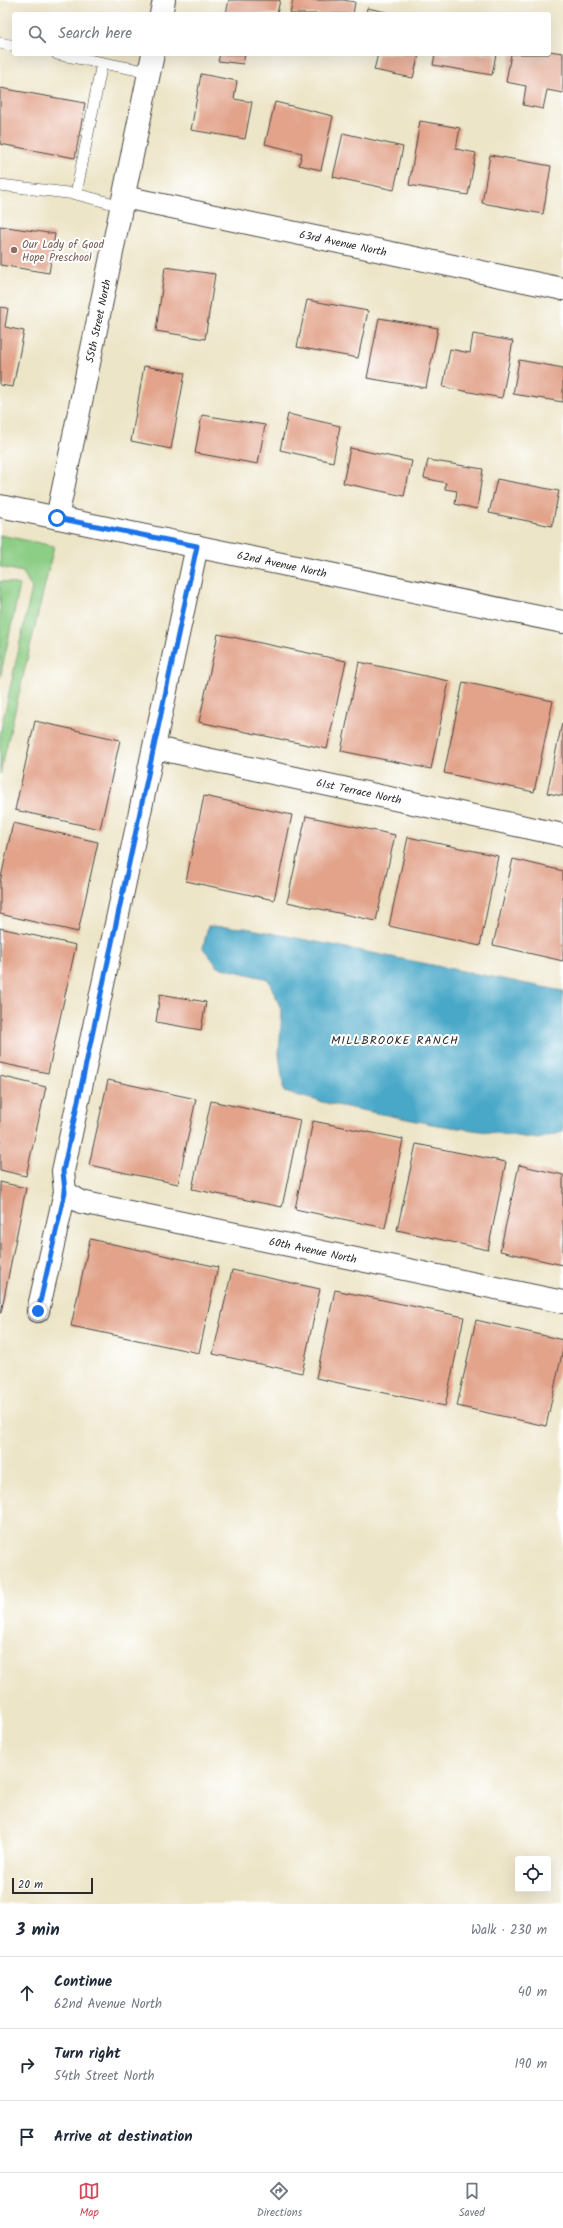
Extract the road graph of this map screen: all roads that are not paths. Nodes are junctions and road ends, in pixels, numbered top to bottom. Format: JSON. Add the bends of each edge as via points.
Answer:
{"nodes":[{"id":1,"x":164,"y":0,"type":"edge"},
{"id":2,"x":162,"y":12,"type":"edge"},
{"id":3,"x":0,"y":43,"type":"edge"},
{"id":4,"x":12,"y":46,"type":"edge"},
{"id":5,"x":67,"y":56,"type":"edge"},
{"id":6,"x":102,"y":63,"type":"junction"},
{"id":7,"x":151,"y":63,"type":"edge"},
{"id":8,"x":0,"y":185,"type":"edge"},
{"id":9,"x":76,"y":194,"type":"junction"},
{"id":10,"x":123,"y":202,"type":"junction"},
{"id":11,"x":563,"y":289,"type":"edge"},
{"id":12,"x":0,"y":506,"type":"edge"},
{"id":13,"x":57,"y":518,"type":"junction"},
{"id":14,"x":197,"y":546,"type":"junction"},
{"id":15,"x":563,"y":622,"type":"edge"},
{"id":16,"x":155,"y":748,"type":"junction"},
{"id":17,"x":563,"y":835,"type":"edge"},
{"id":18,"x":65,"y":1192,"type":"junction"},
{"id":19,"x":563,"y":1302,"type":"edge"},
{"id":20,"x":38,"y":1311,"type":"dead end"}],
"edges":[{"from":1,"to":2,"type":"street"},
{"from":3,"to":4,"type":"lane"},
{"from":5,"to":6,"type":"lane"},
{"from":6,"to":7,"type":"lane"},
{"from":6,"to":9,"type":"lane"},
{"from":7,"to":10,"type":"street","name":"55th Street North"},
{"from":8,"to":9,"type":"lane"},
{"from":9,"to":10,"type":"lane"},
{"from":10,"to":11,"type":"street","name":"63rd Avenue North"},
{"from":10,"to":13,"type":"street","name":"55th Street North"},
{"from":12,"to":13,"type":"street","name":"62nd Avenue North"},
{"from":13,"to":14,"type":"street","name":"62nd Avenue North"},
{"from":14,"to":15,"type":"street","name":"62nd Avenue North"},
{"from":14,"to":16,"type":"street"},
{"from":16,"to":17,"type":"street","name":"61st Terrace North"},
{"from":16,"to":18,"type":"street","via":[[63,1171]]},
{"from":18,"to":19,"type":"street","name":"60th Avenue North","via":[[81,1202]]},
{"from":18,"to":20,"type":"street"}]}
